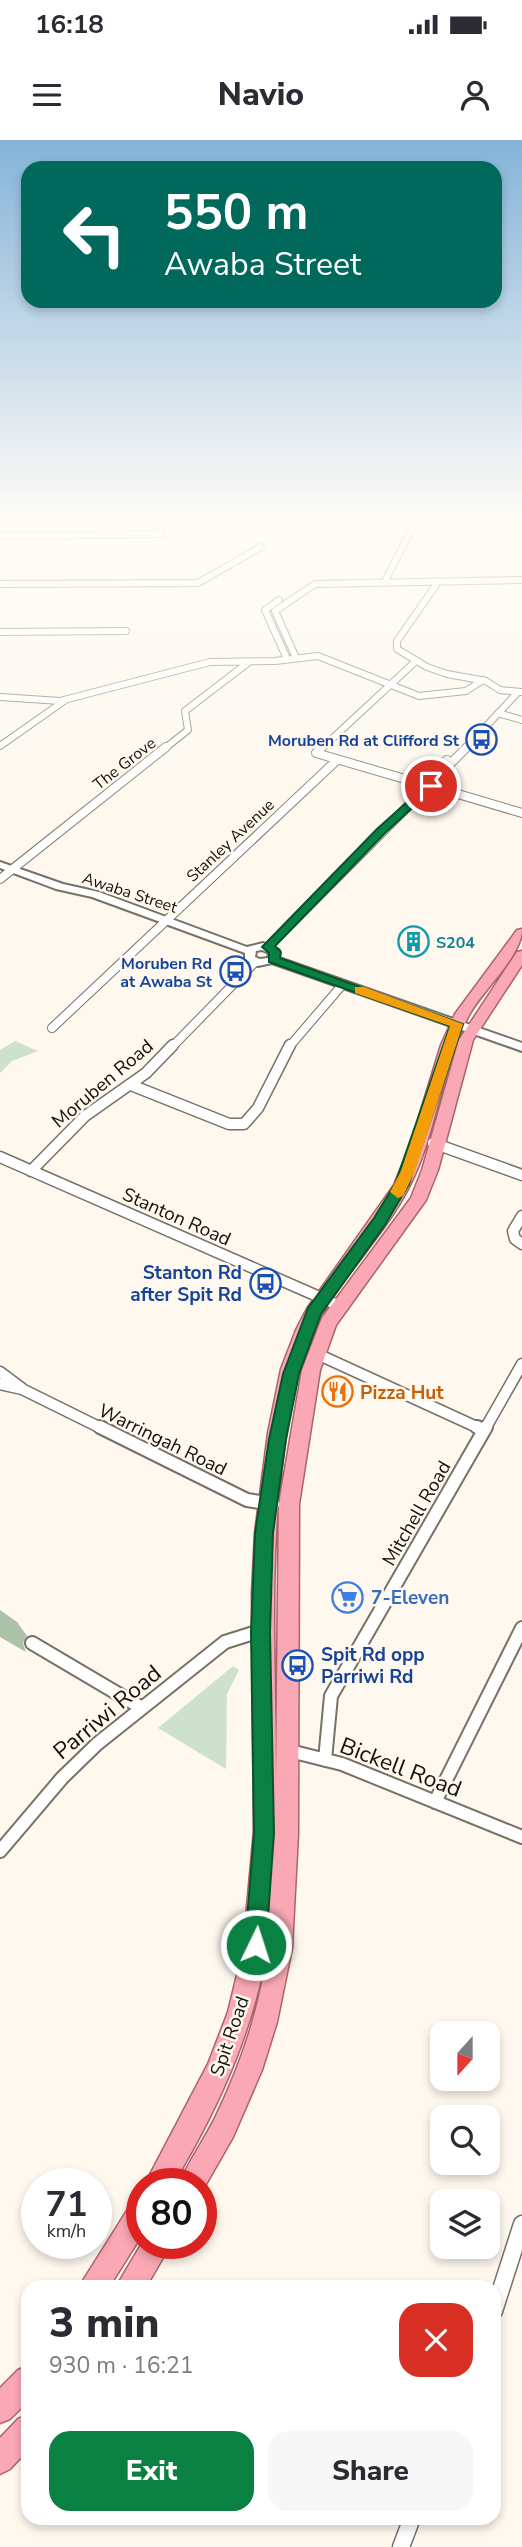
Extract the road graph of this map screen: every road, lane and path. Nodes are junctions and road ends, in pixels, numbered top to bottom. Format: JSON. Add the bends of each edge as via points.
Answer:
{"nodes":[{"id":1,"x":273,"y":627,"type":"edge"},
{"id":2,"x":282,"y":627,"type":"edge"},
{"id":3,"x":408,"y":627,"type":"edge"},
{"id":4,"x":126,"y":631,"type":"dead end"},
{"id":5,"x":0,"y":632,"type":"edge"},
{"id":6,"x":296,"y":658,"type":"junction"},
{"id":7,"x":287,"y":659,"type":"junction"},
{"id":8,"x":416,"y":661,"type":"junction"},
{"id":9,"x":249,"y":662,"type":"junction"},
{"id":10,"x":483,"y":680,"type":"junction"},
{"id":11,"x":390,"y":685,"type":"junction"},
{"id":12,"x":520,"y":692,"type":"edge"},
{"id":13,"x":0,"y":697,"type":"edge"},
{"id":14,"x":66,"y":700,"type":"junction"},
{"id":15,"x":498,"y":713,"type":"junction"},
{"id":16,"x":522,"y":720,"type":"edge"},
{"id":17,"x":479,"y":734,"type":"junction"},
{"id":18,"x":0,"y":746,"type":"edge"},
{"id":19,"x":337,"y":760,"type":"junction"},
{"id":20,"x":431,"y":786,"type":"junction"},
{"id":21,"x":522,"y":813,"type":"edge"},
{"id":22,"x":0,"y":865,"type":"edge"},
{"id":23,"x":12,"y":869,"type":"junction"},
{"id":24,"x":0,"y":879,"type":"edge"},
{"id":25,"x":166,"y":920,"type":"junction"},
{"id":26,"x":522,"y":933,"type":"edge"},
{"id":27,"x":268,"y":947,"type":"junction"},
{"id":28,"x":522,"y":956,"type":"edge"},
{"id":29,"x":252,"y":957,"type":"junction"},
{"id":30,"x":273,"y":960,"type":"junction"},
{"id":31,"x":343,"y":984,"type":"junction"},
{"id":32,"x":464,"y":1027,"type":"junction"},
{"id":33,"x":51,"y":1028,"type":"dead end"},
{"id":34,"x":522,"y":1047,"type":"edge"},
{"id":35,"x":131,"y":1085,"type":"junction"},
{"id":36,"x":418,"y":1140,"type":"junction"},
{"id":37,"x":438,"y":1144,"type":"junction"},
{"id":38,"x":0,"y":1157,"type":"edge"},
{"id":39,"x":31,"y":1171,"type":"junction"},
{"id":40,"x":522,"y":1175,"type":"edge"},
{"id":41,"x":522,"y":1216,"type":"edge"},
{"id":42,"x":522,"y":1244,"type":"edge"},
{"id":43,"x":331,"y":1302,"type":"junction"},
{"id":44,"x":315,"y":1353,"type":"junction"},
{"id":45,"x":522,"y":1364,"type":"edge"},
{"id":46,"x":0,"y":1372,"type":"edge"},
{"id":47,"x":0,"y":1384,"type":"edge"},
{"id":48,"x":24,"y":1390,"type":"junction"},
{"id":49,"x":484,"y":1430,"type":"junction"},
{"id":50,"x":268,"y":1504,"type":"junction"},
{"id":51,"x":289,"y":1504,"type":"junction"},
{"id":52,"x":522,"y":1628,"type":"edge"},
{"id":53,"x":260,"y":1632,"type":"junction"},
{"id":54,"x":32,"y":1643,"type":"dead end"},
{"id":55,"x":142,"y":1708,"type":"junction"},
{"id":56,"x":274,"y":1749,"type":"junction"},
{"id":57,"x":326,"y":1760,"type":"junction"},
{"id":58,"x":435,"y":1802,"type":"junction"},
{"id":59,"x":522,"y":1837,"type":"edge"},
{"id":60,"x":0,"y":1851,"type":"edge"},
{"id":61,"x":168,"y":2168,"type":"edge"},
{"id":62,"x":201,"y":2168,"type":"edge"},
{"id":63,"x":522,"y":2224,"type":"edge"},
{"id":64,"x":126,"y":2235,"type":"edge"},
{"id":65,"x":148,"y":2259,"type":"edge"},
{"id":66,"x":97,"y":2280,"type":"edge"},
{"id":67,"x":134,"y":2280,"type":"edge"},
{"id":68,"x":501,"y":2289,"type":"edge"},
{"id":69,"x":21,"y":2387,"type":"edge"},
{"id":70,"x":0,"y":2409,"type":"edge"},
{"id":71,"x":21,"y":2436,"type":"edge"},
{"id":72,"x":0,"y":2459,"type":"edge"},
{"id":73,"x":409,"y":2525,"type":"edge"},
{"id":74,"x":401,"y":2547,"type":"edge"}],
"edges":[{"from":1,"to":7,"type":"street"},
{"from":2,"to":6,"type":"street"},
{"from":3,"to":8,"type":"street","via":[[395,646]]},
{"from":4,"to":5,"type":"street"},
{"from":6,"to":7,"type":"street"},
{"from":6,"to":11,"type":"street","via":[[318,656]]},
{"from":7,"to":9,"type":"street"},
{"from":8,"to":10,"type":"street","via":[[447,674]]},
{"from":8,"to":11,"type":"street"},
{"from":9,"to":14,"type":"street","via":[[210,662]]},
{"from":9,"to":23,"type":"street","name":"The Grove","via":[[185,711],[188,730]]},
{"from":10,"to":11,"type":"street","via":[[466,691],[423,696]]},
{"from":10,"to":12,"type":"street","via":[[500,690]]},
{"from":11,"to":19,"type":"street","via":[[316,753]]},
{"from":12,"to":15,"type":"street"},
{"from":13,"to":14,"type":"street"},
{"from":14,"to":18,"type":"street"},
{"from":15,"to":16,"type":"street"},
{"from":15,"to":17,"type":"street"},
{"from":17,"to":19,"type":"street","via":[[425,781]]},
{"from":17,"to":20,"type":"street"},
{"from":19,"to":25,"type":"street","name":"Stanley Avenue"},
{"from":20,"to":21,"type":"street"},
{"from":20,"to":27,"type":"street"},
{"from":22,"to":23,"type":"street","name":"Awaba Street"},
{"from":23,"to":24,"type":"street","name":"The Grove"},
{"from":23,"to":25,"type":"street","name":"Awaba Street"},
{"from":25,"to":29,"type":"street","name":"Awaba Street"},
{"from":25,"to":33,"type":"street","name":"Stanley Avenue"},
{"from":26,"to":32,"type":"highway","name":"Spit Road"},
{"from":27,"to":29,"type":"street","via":[[255,947]]},
{"from":27,"to":30,"type":"street","via":[[275,952]]},
{"from":28,"to":32,"type":"highway","name":"Spit Road"},
{"from":29,"to":30,"type":"street"},
{"from":29,"to":35,"type":"street","name":"Moruben Road"},
{"from":30,"to":31,"type":"street"},
{"from":31,"to":32,"type":"street"},
{"from":31,"to":35,"type":"street","via":[[289,1046],[258,1108],[244,1124],[229,1125]]},
{"from":32,"to":34,"type":"street"},
{"from":32,"to":36,"type":"highway","name":"Spit Road"},
{"from":32,"to":37,"type":"highway","name":"Spit Road"},
{"from":35,"to":39,"type":"street","name":"Moruben Road","via":[[85,1116]]},
{"from":36,"to":37,"type":"street"},
{"from":36,"to":43,"type":"highway","name":"Spit Road","via":[[388,1209]]},
{"from":37,"to":40,"type":"street"},
{"from":37,"to":43,"type":"highway","name":"Spit Road","via":[[411,1212]]},
{"from":38,"to":39,"type":"street","name":"Stanton Road"},
{"from":39,"to":43,"type":"street","name":"Stanton Road"},
{"from":41,"to":42,"type":"street","via":[[513,1231],[514,1239]]},
{"from":43,"to":44,"type":"highway","name":"Spit Road"},
{"from":43,"to":50,"type":"highway","name":"Spit Road","via":[[306,1327],[295,1357]]},
{"from":44,"to":49,"type":"street"},
{"from":44,"to":51,"type":"highway","name":"Spit Road"},
{"from":45,"to":49,"type":"street","name":"Mitchell Road"},
{"from":46,"to":48,"type":"street","name":"Warringah Road"},
{"from":47,"to":48,"type":"street","name":"Warringah Road"},
{"from":48,"to":50,"type":"street","name":"Warringah Road","via":[[252,1502]]},
{"from":49,"to":57,"type":"street","name":"Mitchell Road","via":[[331,1696]]},
{"from":50,"to":51,"type":"street","name":"Warringah Road"},
{"from":50,"to":53,"type":"highway","name":"Spit Road"},
{"from":51,"to":56,"type":"highway","name":"Spit Road"},
{"from":52,"to":58,"type":"street"},
{"from":53,"to":55,"type":"street","name":"Parriwi Road","via":[[225,1642]]},
{"from":53,"to":56,"type":"highway","name":"Spit Road"},
{"from":54,"to":55,"type":"street"},
{"from":55,"to":60,"type":"street","name":"Parriwi Road","via":[[62,1778]]},
{"from":56,"to":57,"type":"street","name":"Bickell Road"},
{"from":56,"to":61,"type":"highway","name":"Spit Road","via":[[251,1968],[220,2069]]},
{"from":56,"to":62,"type":"highway","name":"Spit Road","via":[[285,1899],[275,1981],[249,2070]]},
{"from":57,"to":58,"type":"street","name":"Bickell Road"},
{"from":58,"to":59,"type":"street","name":"Bickell Road"},
{"from":63,"to":68,"type":"street"},
{"from":64,"to":66,"type":"highway"},
{"from":65,"to":67,"type":"highway"},
{"from":69,"to":70,"type":"highway"},
{"from":71,"to":72,"type":"highway"},
{"from":73,"to":74,"type":"street"}]}
